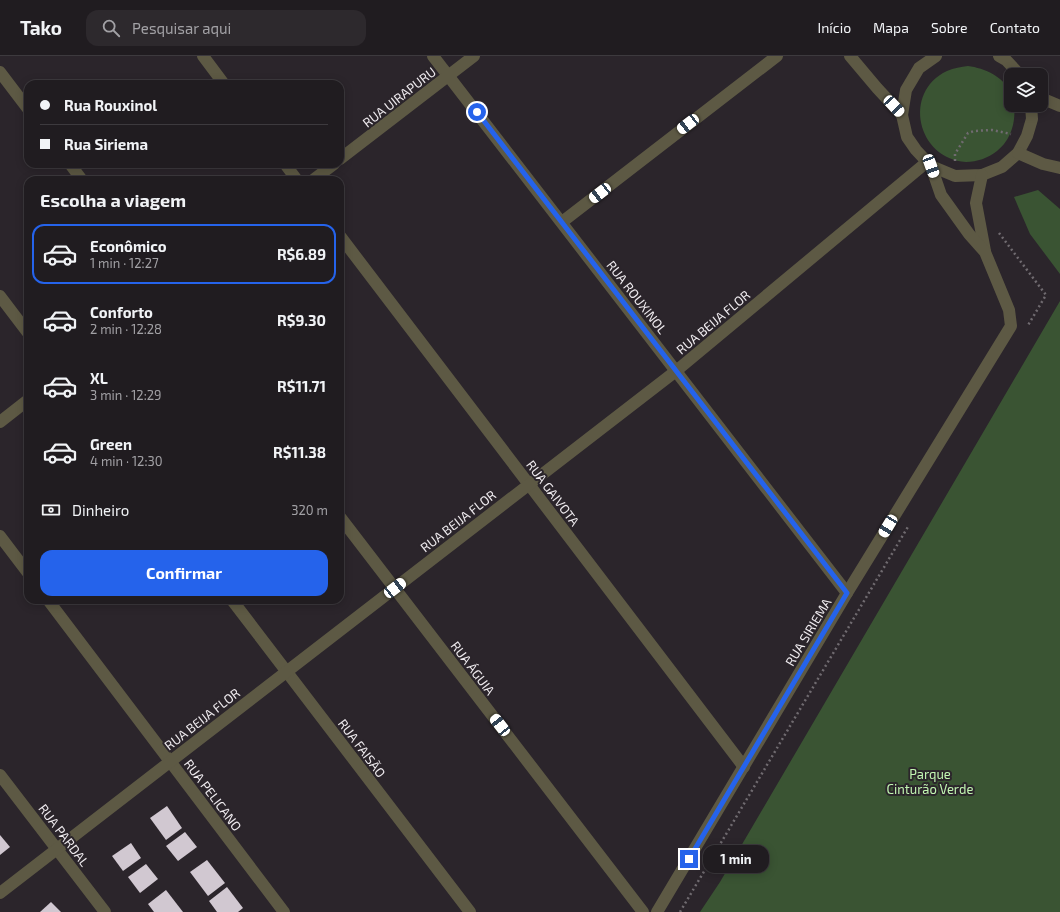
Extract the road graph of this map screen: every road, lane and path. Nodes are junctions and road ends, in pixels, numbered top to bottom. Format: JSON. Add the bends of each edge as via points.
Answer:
{"nodes":[{"id":1,"x":203,"y":56,"type":"edge"},
{"id":2,"x":433,"y":56,"type":"edge"},
{"id":3,"x":474,"y":56,"type":"edge"},
{"id":4,"x":777,"y":56,"type":"edge"},
{"id":5,"x":850,"y":56,"type":"edge"},
{"id":6,"x":936,"y":56,"type":"edge"},
{"id":7,"x":1004,"y":57,"type":"edge"},
{"id":8,"x":1014,"y":68,"type":"edge"},
{"id":9,"x":0,"y":72,"type":"edge"},
{"id":10,"x":449,"y":76,"type":"junction"},
{"id":11,"x":221,"y":80,"type":"edge"},
{"id":12,"x":1048,"y":101,"type":"edge"},
{"id":13,"x":24,"y":104,"type":"edge"},
{"id":14,"x":1060,"y":106,"type":"edge"},
{"id":15,"x":1031,"y":112,"type":"edge"},
{"id":16,"x":902,"y":115,"type":"junction"},
{"id":17,"x":1018,"y":153,"type":"junction"},
{"id":18,"x":344,"y":157,"type":"edge"},
{"id":19,"x":929,"y":164,"type":"junction"},
{"id":20,"x":329,"y":168,"type":"edge"},
{"id":21,"x":1060,"y":168,"type":"edge"},
{"id":22,"x":982,"y":175,"type":"junction"},
{"id":23,"x":318,"y":176,"type":"edge"},
{"id":24,"x":562,"y":222,"type":"junction"},
{"id":25,"x":344,"y":241,"type":"edge"},
{"id":26,"x":985,"y":252,"type":"junction"},
{"id":27,"x":0,"y":296,"type":"edge"},
{"id":28,"x":24,"y":328,"type":"edge"},
{"id":29,"x":676,"y":371,"type":"junction"},
{"id":30,"x":24,"y":403,"type":"edge"},
{"id":31,"x":0,"y":422,"type":"edge"},
{"id":32,"x":529,"y":484,"type":"junction"},
{"id":33,"x":344,"y":522,"type":"edge"},
{"id":34,"x":0,"y":536,"type":"edge"},
{"id":35,"x":24,"y":569,"type":"edge"},
{"id":36,"x":395,"y":588,"type":"junction"},
{"id":37,"x":847,"y":593,"type":"junction"},
{"id":38,"x":51,"y":604,"type":"edge"},
{"id":39,"x":235,"y":604,"type":"edge"},
{"id":40,"x":286,"y":672,"type":"junction"},
{"id":41,"x":170,"y":761,"type":"junction"},
{"id":42,"x":744,"y":767,"type":"junction"},
{"id":43,"x":0,"y":775,"type":"edge"},
{"id":44,"x":57,"y":849,"type":"junction"},
{"id":45,"x":0,"y":893,"type":"edge"},
{"id":46,"x":105,"y":912,"type":"edge"},
{"id":47,"x":284,"y":912,"type":"edge"},
{"id":48,"x":470,"y":912,"type":"edge"},
{"id":49,"x":642,"y":912,"type":"edge"},
{"id":50,"x":657,"y":912,"type":"edge"}],
"edges":[{"from":1,"to":11,"type":"street"},
{"from":2,"to":10,"type":"street","name":"RUA ROUXINOL"},
{"from":3,"to":10,"type":"street","name":"RUA UIRAPURU"},
{"from":4,"to":24,"type":"street"},
{"from":5,"to":16,"type":"street"},
{"from":6,"to":16,"type":"street","via":[[919,68],[906,90]]},
{"from":7,"to":8,"type":"street"},
{"from":9,"to":13,"type":"street"},
{"from":10,"to":18,"type":"street","name":"RUA UIRAPURU"},
{"from":10,"to":24,"type":"street","name":"RUA ROUXINOL"},
{"from":12,"to":14,"type":"street"},
{"from":15,"to":17,"type":"street","via":[[1032,119],[1027,136]]},
{"from":16,"to":19,"type":"street","via":[[907,137]]},
{"from":17,"to":21,"type":"street"},
{"from":17,"to":22,"type":"street","via":[[1002,167]]},
{"from":19,"to":22,"type":"street","via":[[955,176]]},
{"from":19,"to":26,"type":"street","via":[[941,194],[968,234]]},
{"from":19,"to":29,"type":"street","name":"RUA BEIJA FLOR"},
{"from":20,"to":23,"type":"street"},
{"from":22,"to":26,"type":"street","via":[[976,203]]},
{"from":24,"to":29,"type":"street","name":"RUA ROUXINOL"},
{"from":25,"to":32,"type":"street","name":"RUA GAIVOTA"},
{"from":26,"to":37,"type":"street","name":"RUA SIRIEMA","via":[[1009,310],[1011,326]]},
{"from":27,"to":28,"type":"street"},
{"from":29,"to":32,"type":"street","name":"RUA BEIJA FLOR"},
{"from":29,"to":37,"type":"street","name":"RUA ROUXINOL"},
{"from":30,"to":31,"type":"street"},
{"from":32,"to":36,"type":"street","name":"RUA BEIJA FLOR"},
{"from":32,"to":42,"type":"street","name":"RUA GAIVOTA"},
{"from":33,"to":36,"type":"street","name":"RUA ÁGUIA"},
{"from":34,"to":35,"type":"street"},
{"from":36,"to":40,"type":"street","name":"RUA BEIJA FLOR"},
{"from":36,"to":49,"type":"street","name":"RUA ÁGUIA"},
{"from":37,"to":42,"type":"street","name":"RUA SIRIEMA"},
{"from":38,"to":41,"type":"street","name":"RUA PELICANO"},
{"from":39,"to":40,"type":"street","name":"RUA FAISÃO"},
{"from":40,"to":41,"type":"street","name":"RUA BEIJA FLOR"},
{"from":40,"to":48,"type":"street","name":"RUA FAISÃO"},
{"from":41,"to":44,"type":"street","name":"RUA BEIJA FLOR"},
{"from":41,"to":47,"type":"street","name":"RUA PELICANO"},
{"from":42,"to":50,"type":"street","name":"RUA SIRIEMA"},
{"from":43,"to":44,"type":"street","name":"RUA PARDAL"},
{"from":44,"to":45,"type":"street","name":"RUA BEIJA FLOR"},
{"from":44,"to":46,"type":"street","name":"RUA PARDAL"}]}
